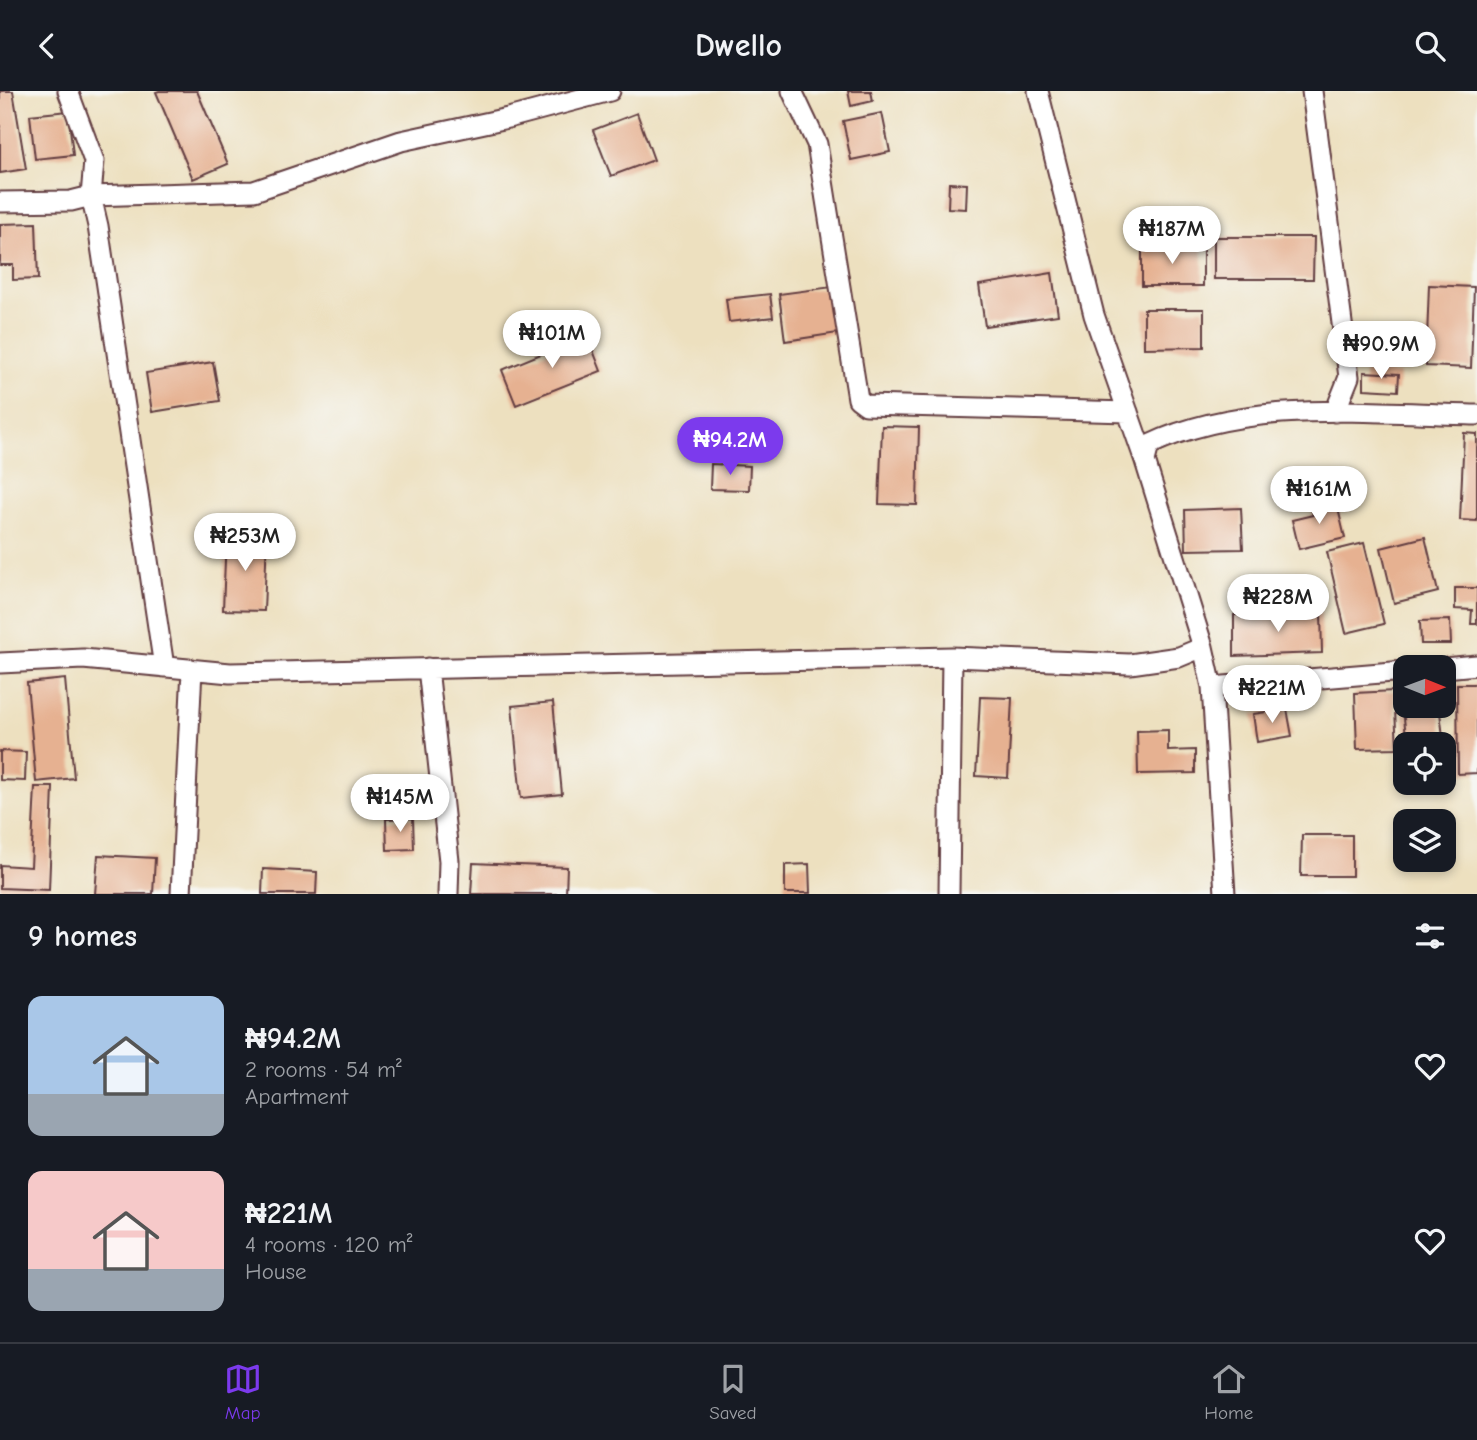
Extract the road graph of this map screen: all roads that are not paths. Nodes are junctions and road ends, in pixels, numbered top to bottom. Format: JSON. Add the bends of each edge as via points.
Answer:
{"nodes":[{"id":1,"x":68,"y":91,"type":"edge"},
{"id":2,"x":610,"y":91,"type":"edge"},
{"id":3,"x":792,"y":91,"type":"edge"},
{"id":4,"x":1038,"y":91,"type":"edge"},
{"id":5,"x":1312,"y":91,"type":"edge"},
{"id":6,"x":91,"y":196,"type":"junction"},
{"id":7,"x":0,"y":202,"type":"edge"},
{"id":8,"x":1128,"y":412,"type":"junction"},
{"id":9,"x":1335,"y":412,"type":"junction"},
{"id":10,"x":1477,"y":415,"type":"edge"},
{"id":11,"x":1145,"y":461,"type":"junction"},
{"id":12,"x":1203,"y":647,"type":"junction"},
{"id":13,"x":952,"y":657,"type":"junction"},
{"id":14,"x":0,"y":663,"type":"edge"},
{"id":15,"x":1477,"y":665,"type":"edge"},
{"id":16,"x":164,"y":667,"type":"junction"},
{"id":17,"x":1456,"y":667,"type":"edge"},
{"id":18,"x":428,"y":668,"type":"junction"},
{"id":19,"x":192,"y":669,"type":"junction"},
{"id":20,"x":1393,"y":672,"type":"edge"},
{"id":21,"x":1212,"y":687,"type":"junction"},
{"id":22,"x":181,"y":894,"type":"edge"},
{"id":23,"x":448,"y":894,"type":"edge"},
{"id":24,"x":949,"y":894,"type":"edge"},
{"id":25,"x":1224,"y":894,"type":"edge"}],
"edges":[{"from":1,"to":6,"type":"street","via":[[94,161]]},
{"from":2,"to":6,"type":"street","via":[[401,141],[254,191]]},
{"from":3,"to":8,"type":"street","via":[[817,144],[859,399],[866,405]]},
{"from":4,"to":8,"type":"street","via":[[1094,315]]},
{"from":5,"to":9,"type":"street","via":[[1349,377]]},
{"from":6,"to":7,"type":"street","via":[[71,201]]},
{"from":6,"to":16,"type":"street"},
{"from":8,"to":11,"type":"street"},
{"from":9,"to":10,"type":"street"},
{"from":9,"to":11,"type":"street","via":[[1298,412],[1197,426],[1149,445]]},
{"from":11,"to":12,"type":"street"},
{"from":12,"to":13,"type":"street","via":[[1179,657],[1130,664]]},
{"from":12,"to":21,"type":"street"},
{"from":13,"to":18,"type":"street"},
{"from":13,"to":24,"type":"street"},
{"from":14,"to":16,"type":"street","via":[[83,659]]},
{"from":15,"to":17,"type":"street"},
{"from":16,"to":19,"type":"street"},
{"from":18,"to":19,"type":"street","via":[[230,673]]},
{"from":18,"to":23,"type":"street","via":[[449,861]]},
{"from":19,"to":22,"type":"street"},
{"from":20,"to":21,"type":"street"},
{"from":21,"to":25,"type":"street"}]}
